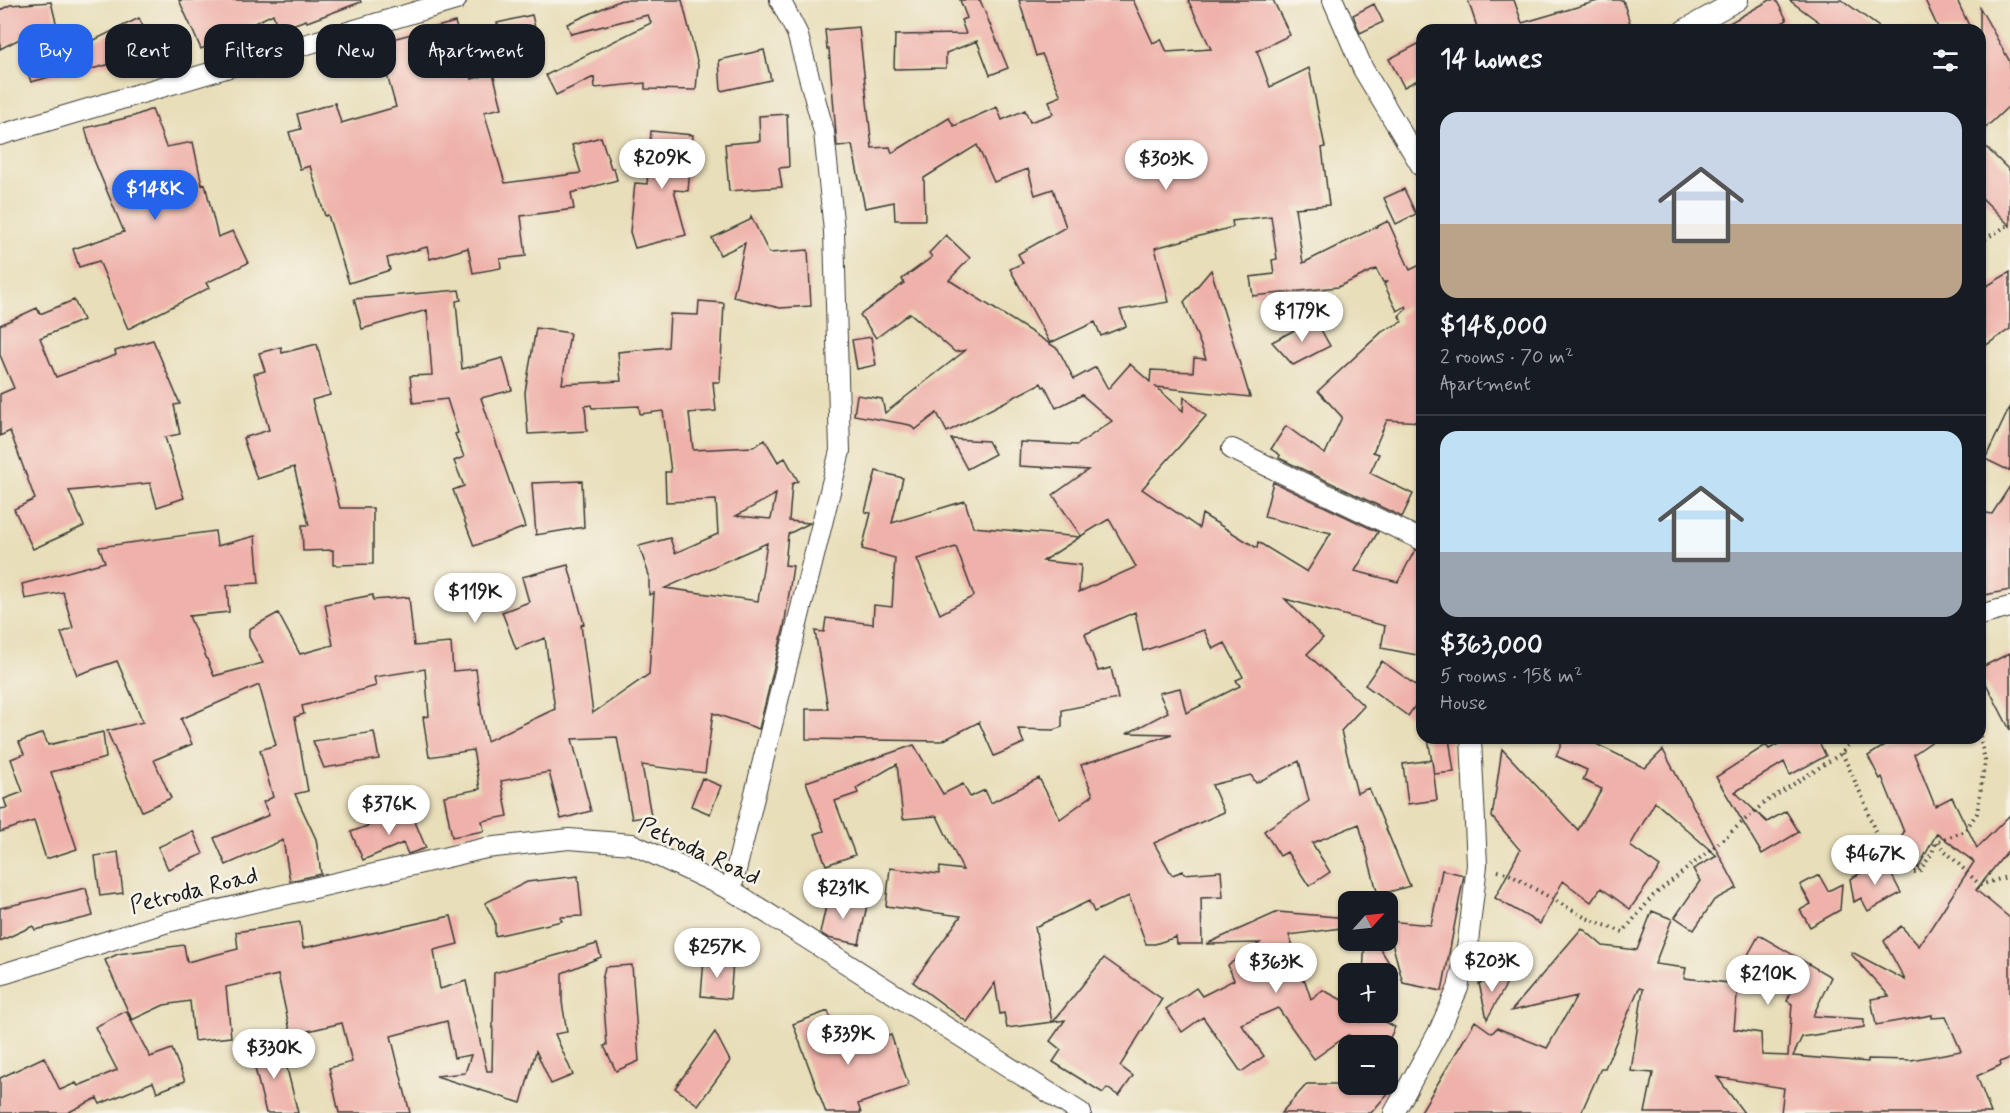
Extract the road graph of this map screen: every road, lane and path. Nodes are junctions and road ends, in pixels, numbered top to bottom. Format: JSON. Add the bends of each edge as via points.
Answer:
{"nodes":[{"id":1,"x":456,"y":0,"type":"edge"},
{"id":2,"x":780,"y":0,"type":"edge"},
{"id":3,"x":1333,"y":0,"type":"edge"},
{"id":4,"x":1738,"y":0,"type":"edge"},
{"id":5,"x":1695,"y":24,"type":"edge"},
{"id":6,"x":0,"y":135,"type":"edge"},
{"id":7,"x":1416,"y":157,"type":"edge"},
{"id":8,"x":2010,"y":224,"type":"edge"},
{"id":9,"x":1986,"y":238,"type":"edge"},
{"id":10,"x":1232,"y":449,"type":"dead end"},
{"id":11,"x":1416,"y":537,"type":"edge"},
{"id":12,"x":2010,"y":607,"type":"edge"},
{"id":13,"x":1986,"y":613,"type":"edge"},
{"id":14,"x":1471,"y":744,"type":"edge"},
{"id":15,"x":1849,"y":744,"type":"edge"},
{"id":16,"x":1982,"y":744,"type":"edge"},
{"id":17,"x":1842,"y":753,"type":"junction"},
{"id":18,"x":1936,"y":842,"type":"junction"},
{"id":19,"x":1477,"y":865,"type":"junction"},
{"id":20,"x":2010,"y":876,"type":"edge"},
{"id":21,"x":731,"y":890,"type":"junction"},
{"id":22,"x":0,"y":975,"type":"edge"},
{"id":23,"x":1082,"y":1113,"type":"edge"},
{"id":24,"x":1394,"y":1113,"type":"edge"}],
"edges":[{"from":1,"to":6,"type":"street"},
{"from":2,"to":21,"type":"street","via":[[797,33],[824,132],[834,231],[840,451]]},
{"from":3,"to":7,"type":"street","via":[[1363,69]]},
{"from":4,"to":5,"type":"street"},
{"from":8,"to":9,"type":"path"},
{"from":10,"to":11,"type":"street"},
{"from":12,"to":13,"type":"street"},
{"from":14,"to":19,"type":"street"},
{"from":15,"to":17,"type":"path"},
{"from":16,"to":18,"type":"path","via":[[1985,761],[1977,813],[1965,831]]},
{"from":17,"to":18,"type":"path","via":[[1880,846],[1911,872],[1919,872]]},
{"from":17,"to":19,"type":"path","via":[[1764,803],[1653,896],[1623,932],[1586,918],[1506,873]]},
{"from":18,"to":20,"type":"path","via":[[1980,885]]},
{"from":19,"to":24,"type":"street","via":[[1458,987]]},
{"from":21,"to":22,"type":"street","name":"Petroda Road","via":[[632,844],[569,839],[486,848],[168,922]]},
{"from":21,"to":23,"type":"street","name":"Petroda Road"}]}
